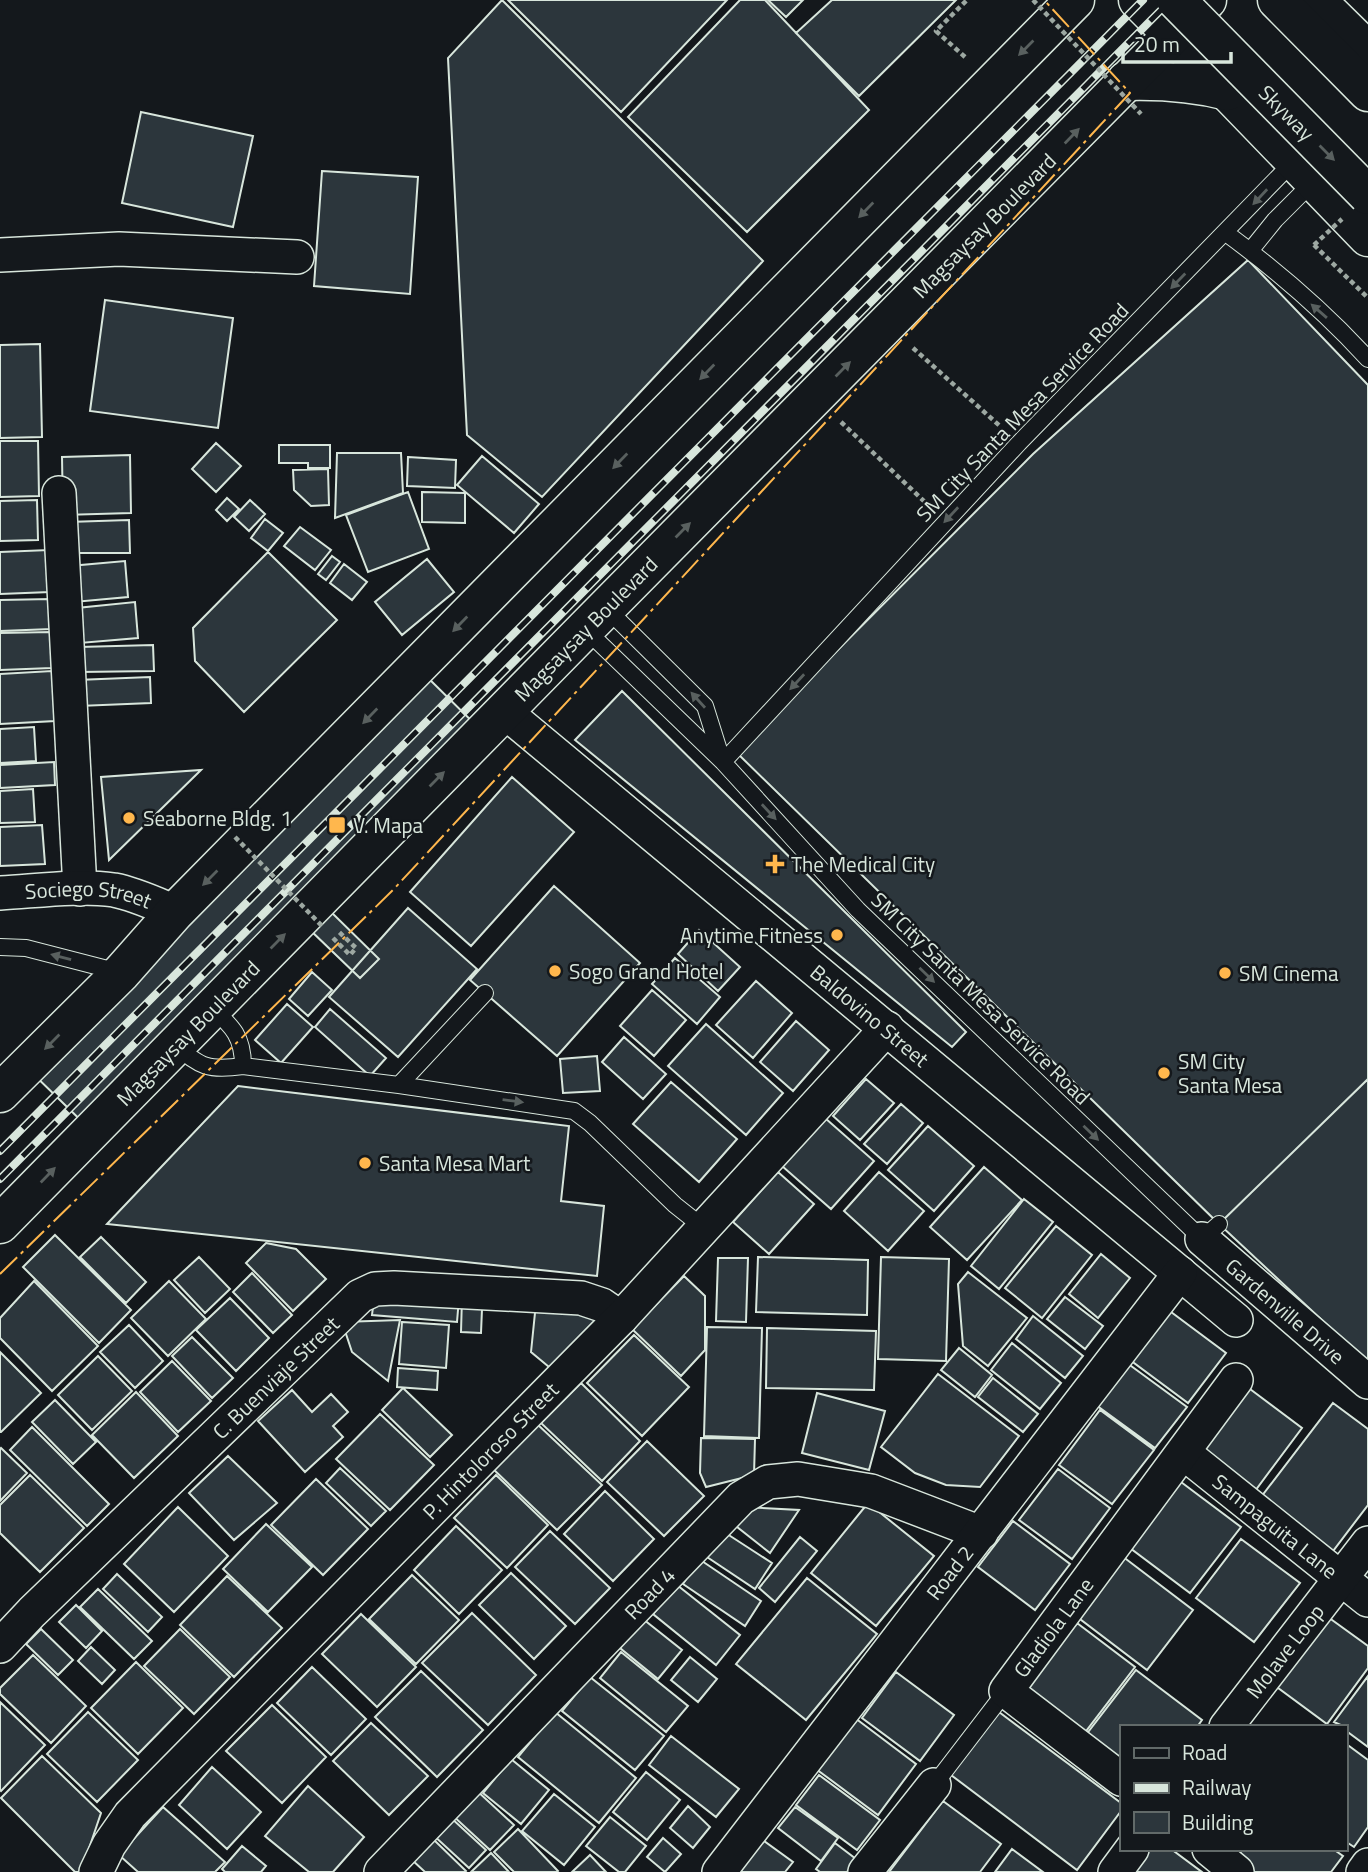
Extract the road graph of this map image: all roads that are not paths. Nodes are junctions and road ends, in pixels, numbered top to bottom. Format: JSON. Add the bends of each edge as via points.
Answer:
{"nodes":[{"id":1,"x":1075,"y":0,"type":"edge"},
{"id":2,"x":1138,"y":0,"type":"edge"},
{"id":3,"x":1208,"y":0,"type":"edge"},
{"id":4,"x":1224,"y":0,"type":"edge"},
{"id":5,"x":1277,"y":0,"type":"edge"},
{"id":6,"x":1316,"y":0,"type":"edge"},
{"id":7,"x":1180,"y":30,"type":"edge"},
{"id":8,"x":1368,"y":51,"type":"edge"},
{"id":9,"x":1228,"y":91,"type":"junction"},
{"id":10,"x":1368,"y":92,"type":"edge"},
{"id":11,"x":1133,"y":98,"type":"junction"},
{"id":12,"x":1304,"y":171,"type":"junction"},
{"id":13,"x":1368,"y":195,"type":"edge"},
{"id":14,"x":1226,"y":233,"type":"junction"},
{"id":15,"x":1368,"y":237,"type":"edge"},
{"id":16,"x":1250,"y":251,"type":"junction"},
{"id":17,"x":0,"y":255,"type":"edge"},
{"id":18,"x":297,"y":257,"type":"dead end"},
{"id":19,"x":1368,"y":359,"type":"edge"},
{"id":20,"x":59,"y":493,"type":"dead end"},
{"id":21,"x":595,"y":618,"type":"junction"},
{"id":22,"x":504,"y":711,"type":"junction"},
{"id":23,"x":723,"y":762,"type":"junction"},
{"id":24,"x":80,"y":889,"type":"junction"},
{"id":25,"x":0,"y":893,"type":"edge"},
{"id":26,"x":175,"y":912,"type":"junction"},
{"id":27,"x":0,"y":947,"type":"edge"},
{"id":28,"x":121,"y":973,"type":"junction"},
{"id":29,"x":485,"y":993,"type":"dead end"},
{"id":30,"x":212,"y":1008,"type":"junction"},
{"id":31,"x":887,"y":1028,"type":"junction"},
{"id":32,"x":175,"y":1045,"type":"junction"},
{"id":33,"x":243,"y":1066,"type":"junction"},
{"id":34,"x":399,"y":1085,"type":"junction"},
{"id":35,"x":0,"y":1093,"type":"edge"},
{"id":36,"x":0,"y":1224,"type":"edge"},
{"id":37,"x":704,"y":1228,"type":"junction"},
{"id":38,"x":1211,"y":1232,"type":"joint"},
{"id":39,"x":1180,"y":1273,"type":"junction"},
{"id":40,"x":621,"y":1318,"type":"junction"},
{"id":41,"x":1236,"y":1320,"type":"dead end"},
{"id":42,"x":1236,"y":1380,"type":"dead end"},
{"id":43,"x":1368,"y":1382,"type":"edge"},
{"id":44,"x":1184,"y":1452,"type":"junction"},
{"id":45,"x":981,"y":1533,"type":"junction"},
{"id":46,"x":1368,"y":1543,"type":"edge"},
{"id":47,"x":1340,"y":1578,"type":"junction"},
{"id":48,"x":1368,"y":1600,"type":"edge"},
{"id":49,"x":0,"y":1646,"type":"edge"},
{"id":50,"x":1006,"y":1691,"type":"junction"},
{"id":51,"x":1228,"y":1725,"type":"edge"},
{"id":52,"x":1120,"y":1778,"type":"edge"},
{"id":53,"x":934,"y":1785,"type":"joint"},
{"id":54,"x":1131,"y":1851,"type":"edge"},
{"id":55,"x":1211,"y":1851,"type":"edge"},
{"id":56,"x":1368,"y":1865,"type":"edge"},
{"id":57,"x":96,"y":1872,"type":"edge"},
{"id":58,"x":381,"y":1872,"type":"edge"},
{"id":59,"x":719,"y":1872,"type":"edge"},
{"id":60,"x":865,"y":1872,"type":"edge"},
{"id":61,"x":1115,"y":1872,"type":"edge"},
{"id":62,"x":1237,"y":1872,"type":"edge"},
{"id":63,"x":1363,"y":1872,"type":"edge"}],
"edges":[{"from":1,"to":26,"type":"main road","one_way":true},
{"from":2,"to":7,"type":"main road"},
{"from":3,"to":7,"type":"main road","name":"Magsaysay Boulevard"},
{"from":4,"to":7,"type":"main road","via":[[1193,33]]},
{"from":5,"to":10,"type":"main road"},
{"from":6,"to":8,"type":"main road"},
{"from":7,"to":9,"type":"main road"},
{"from":7,"to":11,"type":"main road","name":"Magsaysay Boulevard"},
{"from":7,"to":13,"type":"main road","name":"Skyway","one_way":true,"bridge":true},
{"from":9,"to":11,"type":"main road","via":[[1160,80]]},
{"from":9,"to":12,"type":"main road"},
{"from":21,"to":11,"type":"main road","name":"Magsaysay Boulevard","one_way":true},
{"from":12,"to":14,"type":"lane","name":"SM City Santa Mesa Service Road","one_way":true},
{"from":12,"to":15,"type":"main road"},
{"from":12,"to":16,"type":"lane"},
{"from":14,"to":16,"type":"lane"},
{"from":14,"to":23,"type":"lane","name":"SM City Santa Mesa Service Road","one_way":true,"via":[[1019,443]]},
{"from":19,"to":16,"type":"lane","one_way":true,"via":[[1347,335]]},
{"from":17,"to":18,"type":"street","via":[[119,249]]},
{"from":20,"to":24,"type":"street"},
{"from":21,"to":22,"type":"main road","name":"Magsaysay Boulevard"},
{"from":21,"to":23,"type":"lane","name":"SM City Santa Mesa Service Road"},
{"from":23,"to":21,"type":"lane","name":"SM City Santa Mesa Service Road","one_way":true,"via":[[705,706]]},
{"from":30,"to":22,"type":"main road","name":"Magsaysay Boulevard","one_way":true},
{"from":22,"to":31,"type":"street","name":"Baldovino Street"},
{"from":23,"to":38,"type":"lane","name":"SM City Santa Mesa Service Road","one_way":true,"via":[[858,909]]},
{"from":24,"to":25,"type":"street","name":"Sociego Street"},
{"from":24,"to":26,"type":"street","name":"Sociego Street","via":[[115,890]]},
{"from":26,"to":28,"type":"main road"},
{"from":28,"to":27,"type":"lane","one_way":true,"via":[[26,948]]},
{"from":28,"to":35,"type":"main road","one_way":true},
{"from":29,"to":34,"type":"lane"},
{"from":30,"to":32,"type":"main road","name":"Magsaysay Boulevard"},
{"from":30,"to":33,"type":"lane","via":[[231,1025],[243,1047]]},
{"from":31,"to":37,"type":"street","name":"P. Hintoloroso Street"},
{"from":31,"to":39,"type":"street","name":"Baldovino Street"},
{"from":32,"to":33,"type":"lane","via":[[197,1064],[220,1069]]},
{"from":36,"to":32,"type":"main road","name":"Magsaysay Boulevard","one_way":true},
{"from":33,"to":34,"type":"lane"},
{"from":34,"to":37,"type":"lane","one_way":true,"via":[[574,1111]]},
{"from":37,"to":40,"type":"street","name":"P. Hintoloroso Street"},
{"from":38,"to":43,"type":"street","name":"Gardenville Drive"},
{"from":39,"to":41,"type":"street","name":"Baldovino Street"},
{"from":39,"to":45,"type":"street","name":"Road 2"},
{"from":40,"to":49,"type":"street","name":"C. Buenviaje Street","via":[[581,1298],[394,1288],[359,1296]]},
{"from":40,"to":57,"type":"street","name":"P. Hintoloroso Street","via":[[130,1815]]},
{"from":42,"to":44,"type":"street","name":"Gladiola Lane"},
{"from":44,"to":47,"type":"street","name":"Sampaguita Lane"},
{"from":44,"to":50,"type":"street","name":"Gladiola Lane"},
{"from":45,"to":58,"type":"street","name":"Road 4","via":[[871,1491],[798,1479],[768,1482],[741,1498]]},
{"from":45,"to":59,"type":"street","name":"Road 2"},
{"from":46,"to":47,"type":"street","name":"Molave Loop"},
{"from":47,"to":48,"type":"street","name":"Sampaguita Lane"},
{"from":47,"to":51,"type":"street","name":"Molave Loop"},
{"from":50,"to":52,"type":"street"},
{"from":50,"to":53,"type":"lane","name":"Gladiola Lane"},
{"from":53,"to":60,"type":"street","name":"Gladiola Lane"},
{"from":54,"to":61,"type":"street"},
{"from":55,"to":62,"type":"street"},
{"from":56,"to":63,"type":"street"}]}
